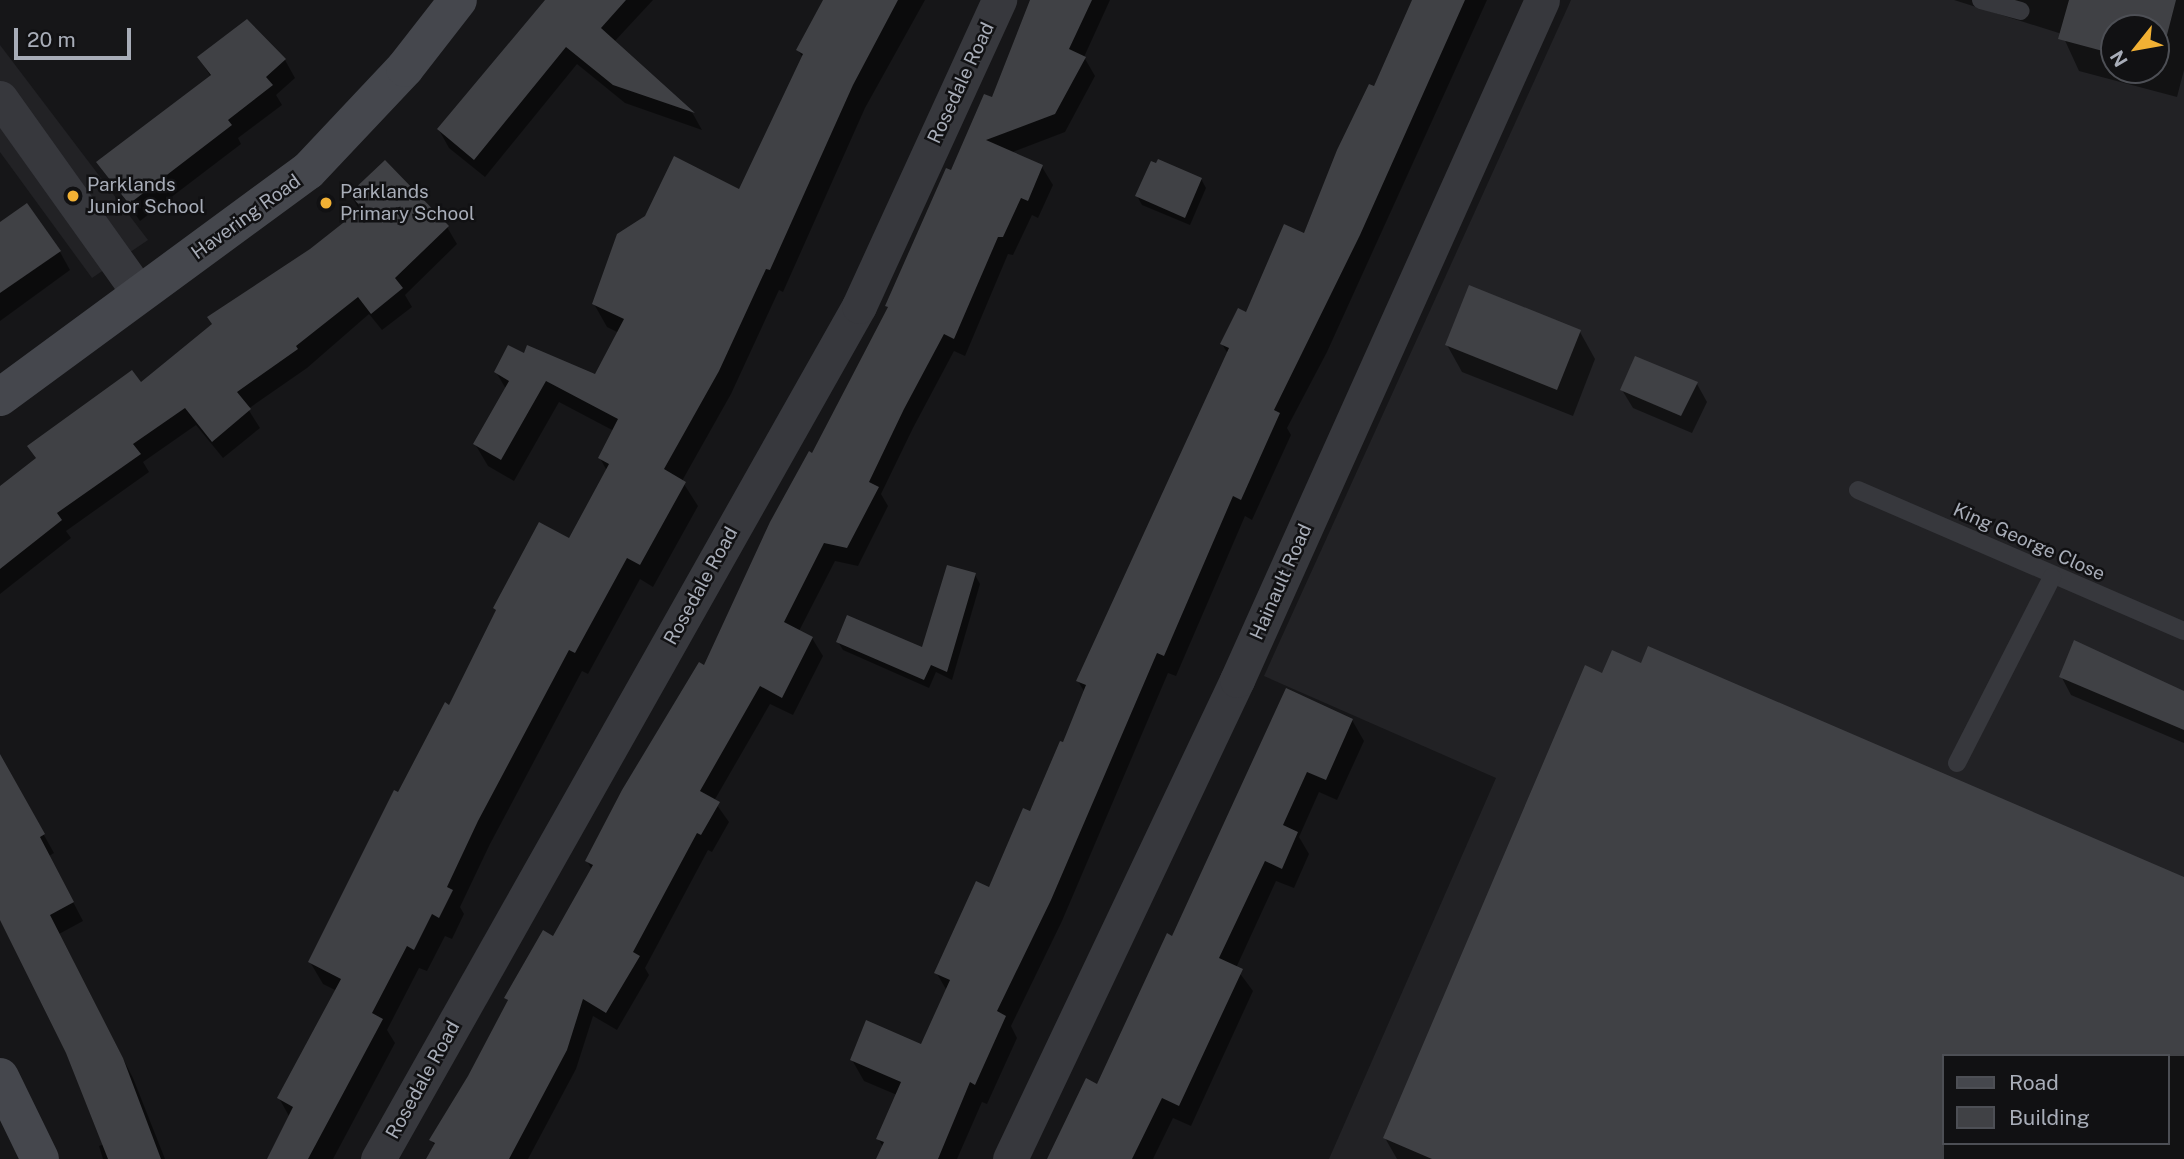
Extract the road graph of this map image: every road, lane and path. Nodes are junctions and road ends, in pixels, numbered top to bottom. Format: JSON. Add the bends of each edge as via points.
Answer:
{"nodes":[{"id":1,"x":458,"y":0,"type":"edge"},
{"id":2,"x":999,"y":0,"type":"edge"},
{"id":3,"x":1542,"y":0,"type":"edge"},
{"id":4,"x":1981,"y":0,"type":"edge"},
{"id":5,"x":2021,"y":11,"type":"dead end"},
{"id":6,"x":0,"y":98,"type":"edge"},
{"id":7,"x":139,"y":293,"type":"junction"},
{"id":8,"x":0,"y":397,"type":"edge"},
{"id":9,"x":1858,"y":490,"type":"dead end"},
{"id":10,"x":2052,"y":577,"type":"junction"},
{"id":11,"x":2184,"y":631,"type":"edge"},
{"id":12,"x":1957,"y":762,"type":"dead end"},
{"id":13,"x":0,"y":1077,"type":"edge"},
{"id":14,"x":40,"y":1159,"type":"edge"},
{"id":15,"x":378,"y":1159,"type":"edge"},
{"id":16,"x":1010,"y":1159,"type":"edge"}],
"edges":[{"from":1,"to":7,"type":"main road","name":"Havering Road","via":[[405,68],[309,171]]},
{"from":2,"to":15,"type":"street","name":"Rosedale Road","via":[[859,306]]},
{"from":3,"to":16,"type":"street","name":"Hainault Road","via":[[1237,680]]},
{"from":4,"to":5,"type":"lane"},
{"from":6,"to":7,"type":"street"},
{"from":7,"to":8,"type":"main road","name":"Havering Road"},
{"from":9,"to":10,"type":"lane","name":"King George Close"},
{"from":10,"to":11,"type":"lane","name":"King George Close"},
{"from":10,"to":12,"type":"lane"},
{"from":13,"to":14,"type":"main road"}]}
